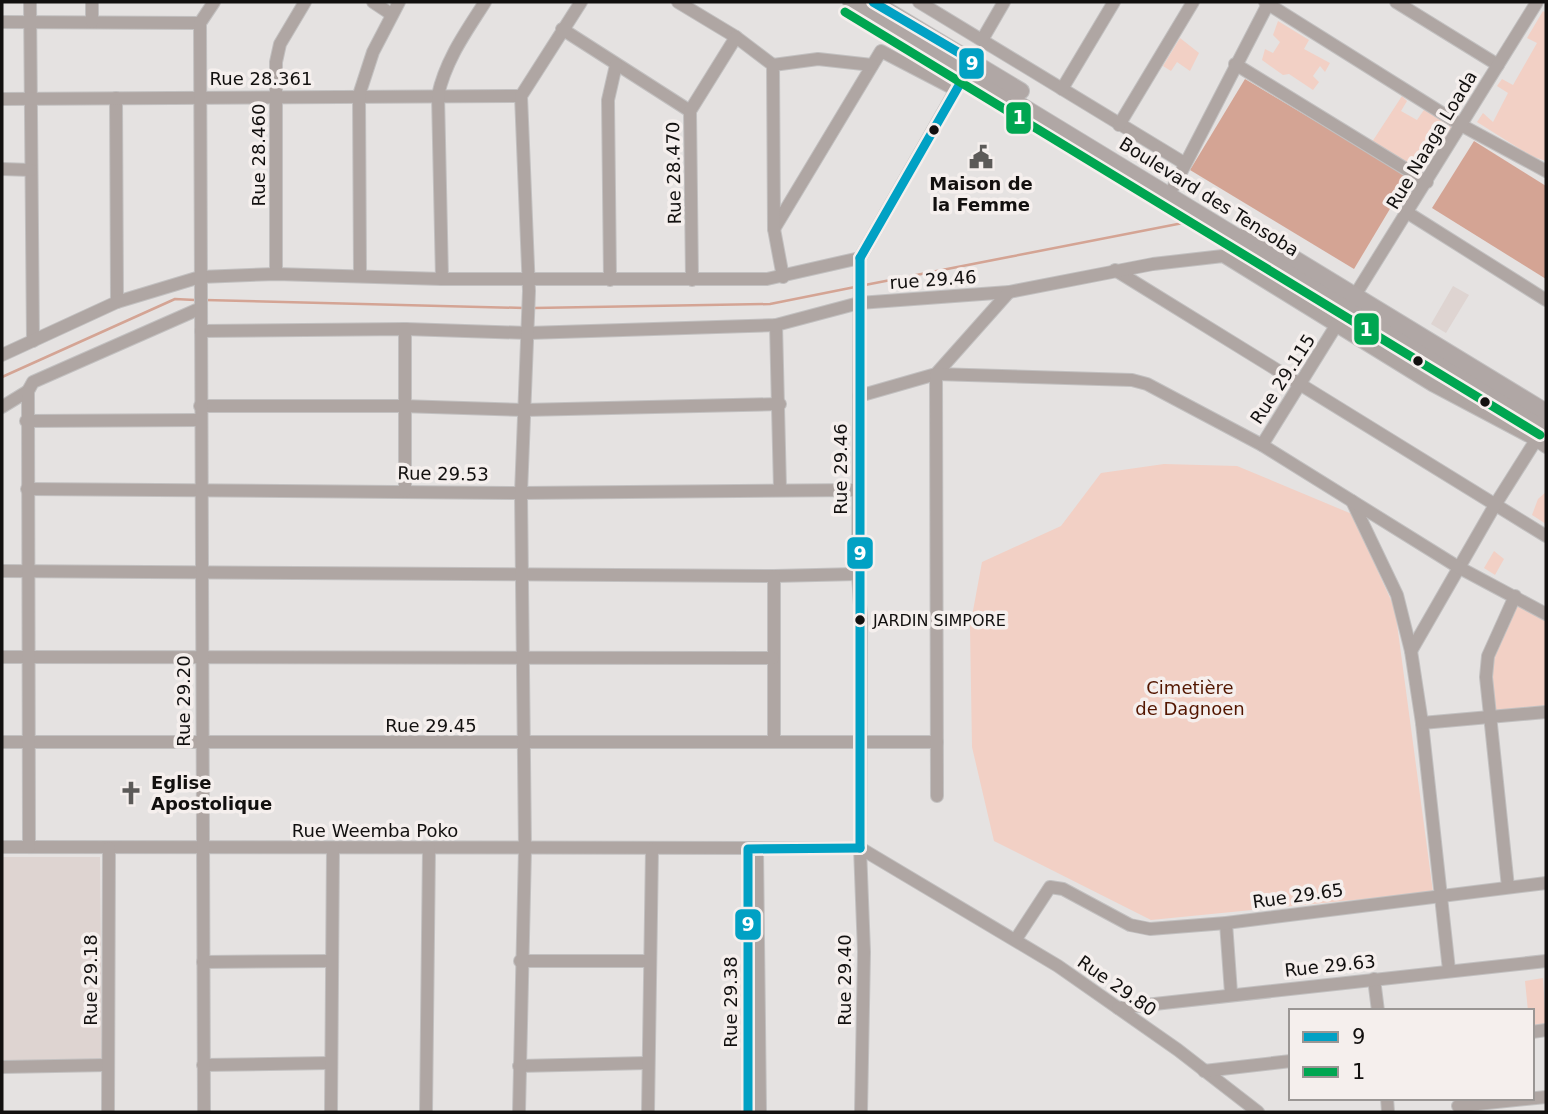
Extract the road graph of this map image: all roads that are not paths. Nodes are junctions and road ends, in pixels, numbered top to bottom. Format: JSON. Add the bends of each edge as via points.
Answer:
{"nodes":[{"id":1,"x":30,"y":2,"type":"edge"},
{"id":2,"x":92,"y":2,"type":"edge"},
{"id":3,"x":214,"y":2,"type":"edge"},
{"id":4,"x":305,"y":2,"type":"edge"},
{"id":5,"x":373,"y":2,"type":"edge"},
{"id":6,"x":399,"y":2,"type":"edge"},
{"id":7,"x":485,"y":2,"type":"edge"},
{"id":8,"x":581,"y":2,"type":"edge"},
{"id":9,"x":678,"y":2,"type":"edge"},
{"id":10,"x":851,"y":2,"type":"edge"},
{"id":11,"x":873,"y":2,"type":"edge"},
{"id":12,"x":919,"y":2,"type":"edge"},
{"id":13,"x":1004,"y":2,"type":"edge"},
{"id":14,"x":1114,"y":2,"type":"edge"},
{"id":15,"x":1193,"y":2,"type":"edge"},
{"id":16,"x":1267,"y":2,"type":"edge"},
{"id":17,"x":1396,"y":2,"type":"edge"},
{"id":18,"x":1539,"y":2,"type":"edge"},
{"id":19,"x":1546,"y":4,"type":"edge"},
{"id":20,"x":391,"y":14,"type":"junction"},
{"id":21,"x":29,"y":21,"type":"junction"},
{"id":22,"x":2,"y":22,"type":"edge"},
{"id":23,"x":92,"y":22,"type":"junction"},
{"id":24,"x":200,"y":23,"type":"junction"},
{"id":25,"x":562,"y":29,"type":"junction"},
{"id":26,"x":736,"y":37,"type":"junction"},
{"id":27,"x":982,"y":40,"type":"junction"},
{"id":28,"x":1235,"y":64,"type":"junction"},
{"id":29,"x":616,"y":65,"type":"junction"},
{"id":30,"x":773,"y":65,"type":"junction"},
{"id":31,"x":872,"y":65,"type":"junction"},
{"id":32,"x":1498,"y":65,"type":"junction"},
{"id":33,"x":970,"y":66,"type":"junction"},
{"id":34,"x":1062,"y":89,"type":"junction"},
{"id":35,"x":956,"y":90,"type":"junction"},
{"id":36,"x":438,"y":94,"type":"junction"},
{"id":37,"x":359,"y":95,"type":"junction"},
{"id":38,"x":521,"y":96,"type":"junction"},
{"id":39,"x":200,"y":97,"type":"junction"},
{"id":40,"x":276,"y":97,"type":"junction"},
{"id":41,"x":31,"y":98,"type":"junction"},
{"id":42,"x":116,"y":98,"type":"junction"},
{"id":43,"x":2,"y":99,"type":"edge"},
{"id":44,"x":690,"y":111,"type":"junction"},
{"id":45,"x":1119,"y":125,"type":"junction"},
{"id":46,"x":1461,"y":125,"type":"junction"},
{"id":47,"x":1184,"y":163,"type":"junction"},
{"id":48,"x":2,"y":169,"type":"edge"},
{"id":49,"x":31,"y":170,"type":"junction"},
{"id":50,"x":1546,"y":171,"type":"edge"},
{"id":51,"x":1427,"y":182,"type":"junction"},
{"id":52,"x":1174,"y":186,"type":"junction"},
{"id":53,"x":1408,"y":213,"type":"junction"},
{"id":54,"x":774,"y":229,"type":"junction"},
{"id":55,"x":860,"y":258,"type":"junction"},
{"id":56,"x":1115,"y":270,"type":"junction"},
{"id":57,"x":276,"y":274,"type":"junction"},
{"id":58,"x":360,"y":276,"type":"junction"},
{"id":59,"x":200,"y":277,"type":"junction"},
{"id":60,"x":783,"y":277,"type":"junction"},
{"id":61,"x":442,"y":279,"type":"junction"},
{"id":62,"x":692,"y":279,"type":"junction"},
{"id":63,"x":610,"y":280,"type":"junction"},
{"id":64,"x":528,"y":285,"type":"junction"},
{"id":65,"x":1009,"y":292,"type":"junction"},
{"id":66,"x":1546,"y":300,"type":"edge"},
{"id":67,"x":1354,"y":301,"type":"junction"},
{"id":68,"x":117,"y":302,"type":"junction"},
{"id":69,"x":859,"y":303,"type":"junction"},
{"id":70,"x":201,"y":307,"type":"junction"},
{"id":71,"x":776,"y":325,"type":"junction"},
{"id":72,"x":1338,"y":327,"type":"junction"},
{"id":73,"x":405,"y":329,"type":"junction"},
{"id":74,"x":528,"y":330,"type":"junction"},
{"id":75,"x":201,"y":331,"type":"junction"},
{"id":76,"x":33,"y":341,"type":"junction"},
{"id":77,"x":2,"y":355,"type":"edge"},
{"id":78,"x":1438,"y":359,"type":"junction"},
{"id":79,"x":936,"y":374,"type":"junction"},
{"id":80,"x":1427,"y":382,"type":"junction"},
{"id":81,"x":1299,"y":384,"type":"junction"},
{"id":82,"x":27,"y":391,"type":"junction"},
{"id":83,"x":859,"y":397,"type":"junction"},
{"id":84,"x":780,"y":404,"type":"junction"},
{"id":85,"x":200,"y":406,"type":"junction"},
{"id":86,"x":405,"y":406,"type":"junction"},
{"id":87,"x":2,"y":407,"type":"edge"},
{"id":88,"x":524,"y":410,"type":"junction"},
{"id":89,"x":1546,"y":412,"type":"edge"},
{"id":90,"x":200,"y":420,"type":"junction"},
{"id":91,"x":26,"y":421,"type":"junction"},
{"id":92,"x":1546,"y":425,"type":"edge"},
{"id":93,"x":1541,"y":444,"type":"edge"},
{"id":94,"x":1262,"y":445,"type":"junction"},
{"id":95,"x":27,"y":489,"type":"junction"},
{"id":96,"x":779,"y":489,"type":"junction"},
{"id":97,"x":859,"y":490,"type":"junction"},
{"id":98,"x":200,"y":491,"type":"junction"},
{"id":99,"x":405,"y":491,"type":"junction"},
{"id":100,"x":522,"y":494,"type":"junction"},
{"id":101,"x":1352,"y":501,"type":"junction"},
{"id":102,"x":1494,"y":505,"type":"junction"},
{"id":103,"x":1546,"y":536,"type":"edge"},
{"id":104,"x":1458,"y":567,"type":"junction"},
{"id":105,"x":2,"y":571,"type":"edge"},
{"id":106,"x":27,"y":571,"type":"junction"},
{"id":107,"x":201,"y":574,"type":"junction"},
{"id":108,"x":523,"y":574,"type":"junction"},
{"id":109,"x":858,"y":574,"type":"junction"},
{"id":110,"x":774,"y":576,"type":"junction"},
{"id":111,"x":1515,"y":596,"type":"junction"},
{"id":112,"x":1546,"y":614,"type":"edge"},
{"id":113,"x":1411,"y":651,"type":"junction"},
{"id":114,"x":2,"y":657,"type":"edge"},
{"id":115,"x":28,"y":657,"type":"junction"},
{"id":116,"x":773,"y":658,"type":"junction"},
{"id":117,"x":201,"y":659,"type":"junction"},
{"id":118,"x":523,"y":659,"type":"junction"},
{"id":119,"x":1546,"y":712,"type":"edge"},
{"id":120,"x":1488,"y":715,"type":"junction"},
{"id":121,"x":1422,"y":723,"type":"junction"},
{"id":122,"x":774,"y":741,"type":"junction"},
{"id":123,"x":860,"y":741,"type":"junction"},
{"id":124,"x":2,"y":742,"type":"edge"},
{"id":125,"x":28,"y":742,"type":"junction"},
{"id":126,"x":937,"y":742,"type":"junction"},
{"id":127,"x":202,"y":743,"type":"junction"},
{"id":128,"x":523,"y":744,"type":"junction"},
{"id":129,"x":937,"y":796,"type":"dead end"},
{"id":130,"x":2,"y":848,"type":"edge"},
{"id":131,"x":29,"y":848,"type":"junction"},
{"id":132,"x":860,"y":848,"type":"junction"},
{"id":133,"x":109,"y":851,"type":"junction"},
{"id":134,"x":202,"y":852,"type":"junction"},
{"id":135,"x":333,"y":852,"type":"junction"},
{"id":136,"x":429,"y":852,"type":"junction"},
{"id":137,"x":751,"y":852,"type":"junction"},
{"id":138,"x":524,"y":853,"type":"junction"},
{"id":139,"x":652,"y":853,"type":"junction"},
{"id":140,"x":2,"y":855,"type":"edge"},
{"id":141,"x":1546,"y":883,"type":"edge"},
{"id":142,"x":1508,"y":887,"type":"junction"},
{"id":143,"x":1442,"y":894,"type":"junction"},
{"id":144,"x":1226,"y":923,"type":"junction"},
{"id":145,"x":1016,"y":939,"type":"junction"},
{"id":146,"x":331,"y":961,"type":"junction"},
{"id":147,"x":520,"y":961,"type":"junction"},
{"id":148,"x":649,"y":961,"type":"junction"},
{"id":149,"x":1546,"y":961,"type":"edge"},
{"id":150,"x":203,"y":962,"type":"junction"},
{"id":151,"x":1449,"y":970,"type":"junction"},
{"id":152,"x":1374,"y":979,"type":"junction"},
{"id":153,"x":1231,"y":993,"type":"junction"},
{"id":154,"x":1118,"y":1008,"type":"junction"},
{"id":155,"x":1378,"y":1009,"type":"edge"},
{"id":156,"x":1289,"y":1060,"type":"edge"},
{"id":157,"x":330,"y":1063,"type":"junction"},
{"id":158,"x":647,"y":1063,"type":"junction"},
{"id":159,"x":108,"y":1065,"type":"junction"},
{"id":160,"x":203,"y":1065,"type":"junction"},
{"id":161,"x":2,"y":1066,"type":"edge"},
{"id":162,"x":519,"y":1066,"type":"junction"},
{"id":163,"x":1205,"y":1071,"type":"junction"},
{"id":164,"x":1540,"y":1098,"type":"edge"},
{"id":165,"x":1520,"y":1100,"type":"edge"},
{"id":166,"x":1458,"y":1106,"type":"edge"},
{"id":167,"x":108,"y":1112,"type":"edge"},
{"id":168,"x":204,"y":1112,"type":"edge"},
{"id":169,"x":331,"y":1112,"type":"edge"},
{"id":170,"x":426,"y":1112,"type":"edge"},
{"id":171,"x":519,"y":1112,"type":"edge"},
{"id":172,"x":648,"y":1112,"type":"edge"},
{"id":173,"x":748,"y":1112,"type":"edge"},
{"id":174,"x":760,"y":1112,"type":"edge"},
{"id":175,"x":861,"y":1112,"type":"edge"},
{"id":176,"x":1258,"y":1112,"type":"edge"},
{"id":177,"x":1536,"y":1112,"type":"edge"}],
"edges":[{"from":1,"to":21,"type":"street"},
{"from":2,"to":23,"type":"street"},
{"from":3,"to":24,"type":"street"},
{"from":4,"to":40,"type":"street","name":"Rue 28.460","via":[[280,44]]},
{"from":5,"to":20,"type":"street"},
{"from":6,"to":20,"type":"street"},
{"from":7,"to":36,"type":"street","via":[[452,55]]},
{"from":8,"to":25,"type":"street"},
{"from":9,"to":26,"type":"street"},
{"from":10,"to":33,"type":"main road","name":"Boulevard des Tensoba"},
{"from":11,"to":33,"type":"main road","name":"Boulevard des Tensoba"},
{"from":12,"to":27,"type":"street"},
{"from":13,"to":27,"type":"street"},
{"from":14,"to":34,"type":"street"},
{"from":15,"to":45,"type":"street"},
{"from":16,"to":28,"type":"street"},
{"from":16,"to":46,"type":"street"},
{"from":17,"to":32,"type":"street"},
{"from":18,"to":19,"type":"street"},
{"from":18,"to":32,"type":"street","name":"Rue Naaga Loada"},
{"from":20,"to":37,"type":"street"},
{"from":21,"to":22,"type":"street"},
{"from":21,"to":23,"type":"street"},
{"from":21,"to":41,"type":"street"},
{"from":23,"to":24,"type":"street"},
{"from":24,"to":39,"type":"street"},
{"from":25,"to":29,"type":"street"},
{"from":25,"to":38,"type":"street"},
{"from":26,"to":30,"type":"street"},
{"from":26,"to":44,"type":"street","name":"Rue 28.470"},
{"from":27,"to":34,"type":"street"},
{"from":28,"to":47,"type":"street"},
{"from":28,"to":51,"type":"street"},
{"from":29,"to":44,"type":"street"},
{"from":29,"to":63,"type":"street","via":[[608,100]]},
{"from":30,"to":31,"type":"street","via":[[825,59]]},
{"from":30,"to":54,"type":"street"},
{"from":31,"to":35,"type":"street","via":[[883,51]]},
{"from":31,"to":54,"type":"street"},
{"from":32,"to":46,"type":"street","name":"Rue Naaga Loada"},
{"from":33,"to":35,"type":"street"},
{"from":33,"to":52,"type":"main road","name":"Boulevard des Tensoba"},
{"from":33,"to":67,"type":"main road","name":"Boulevard des Tensoba"},
{"from":34,"to":45,"type":"street"},
{"from":35,"to":55,"type":"street"},
{"from":36,"to":37,"type":"street","name":"Rue 28.361"},
{"from":36,"to":38,"type":"street","name":"Rue 28.361"},
{"from":36,"to":61,"type":"street"},
{"from":37,"to":40,"type":"street","name":"Rue 28.361"},
{"from":37,"to":58,"type":"street"},
{"from":38,"to":64,"type":"street"},
{"from":39,"to":40,"type":"street","name":"Rue 28.361"},
{"from":39,"to":42,"type":"street","name":"Rue 28.361"},
{"from":39,"to":59,"type":"street"},
{"from":40,"to":57,"type":"street","name":"Rue 28.460"},
{"from":41,"to":42,"type":"street","name":"Rue 28.361"},
{"from":41,"to":43,"type":"street","name":"Rue 28.361"},
{"from":41,"to":49,"type":"street"},
{"from":42,"to":68,"type":"street"},
{"from":44,"to":62,"type":"street","name":"Rue 28.470"},
{"from":45,"to":47,"type":"street"},
{"from":46,"to":50,"type":"street"},
{"from":46,"to":51,"type":"street","name":"Rue Naaga Loada"},
{"from":47,"to":52,"type":"street"},
{"from":48,"to":49,"type":"street"},
{"from":49,"to":76,"type":"street"},
{"from":51,"to":53,"type":"street","name":"Rue Naaga Loada"},
{"from":52,"to":67,"type":"main road","name":"Boulevard des Tensoba"},
{"from":53,"to":66,"type":"street"},
{"from":53,"to":67,"type":"street","name":"Rue Naaga Loada"},
{"from":54,"to":60,"type":"street"},
{"from":55,"to":60,"type":"street"},
{"from":55,"to":69,"type":"street","name":"Rue 29.46"},
{"from":56,"to":65,"type":"street","name":"rue 29.46"},
{"from":56,"to":72,"type":"street","name":"rue 29.46","via":[[1223,256]]},
{"from":56,"to":81,"type":"street"},
{"from":57,"to":58,"type":"street"},
{"from":57,"to":59,"type":"street"},
{"from":58,"to":61,"type":"street"},
{"from":59,"to":68,"type":"street"},
{"from":59,"to":70,"type":"street"},
{"from":60,"to":62,"type":"street"},
{"from":61,"to":64,"type":"street"},
{"from":62,"to":63,"type":"street"},
{"from":63,"to":64,"type":"street"},
{"from":64,"to":74,"type":"street"},
{"from":65,"to":69,"type":"street","name":"rue 29.46"},
{"from":65,"to":79,"type":"street"},
{"from":67,"to":72,"type":"street","name":"Rue 29.115"},
{"from":67,"to":78,"type":"main road","name":"Boulevard des Tensoba"},
{"from":67,"to":89,"type":"main road","name":"Boulevard des Tensoba"},
{"from":68,"to":76,"type":"street"},
{"from":69,"to":71,"type":"street","name":"rue 29.46"},
{"from":69,"to":83,"type":"street","name":"Rue 29.46"},
{"from":70,"to":75,"type":"street","name":"Rue 29.20"},
{"from":70,"to":82,"type":"street","via":[[33,382]]},
{"from":71,"to":74,"type":"street","name":"rue 29.46"},
{"from":71,"to":84,"type":"street"},
{"from":72,"to":80,"type":"street","name":"rue 29.46"},
{"from":72,"to":81,"type":"street","name":"Rue 29.115"},
{"from":73,"to":74,"type":"street","name":"rue 29.46"},
{"from":73,"to":75,"type":"street","name":"rue 29.46"},
{"from":73,"to":86,"type":"street"},
{"from":74,"to":88,"type":"street"},
{"from":75,"to":85,"type":"street","name":"Rue 29.20"},
{"from":76,"to":77,"type":"street"},
{"from":78,"to":80,"type":"street"},
{"from":78,"to":92,"type":"main road","name":"Boulevard des Tensoba"},
{"from":79,"to":83,"type":"street"},
{"from":79,"to":94,"type":"street","via":[[1132,380]]},
{"from":79,"to":126,"type":"street"},
{"from":80,"to":93,"type":"street","name":"rue 29.46"},
{"from":81,"to":94,"type":"street","name":"Rue 29.115"},
{"from":81,"to":102,"type":"street"},
{"from":82,"to":87,"type":"street"},
{"from":82,"to":91,"type":"street"},
{"from":83,"to":97,"type":"street","name":"Rue 29.46"},
{"from":84,"to":88,"type":"street"},
{"from":84,"to":96,"type":"street"},
{"from":85,"to":86,"type":"street"},
{"from":85,"to":90,"type":"street","name":"Rue 29.20"},
{"from":86,"to":88,"type":"street"},
{"from":86,"to":99,"type":"street"},
{"from":88,"to":100,"type":"street"},
{"from":90,"to":91,"type":"street"},
{"from":90,"to":98,"type":"street","name":"Rue 29.20"},
{"from":91,"to":95,"type":"street"},
{"from":93,"to":102,"type":"street"},
{"from":94,"to":101,"type":"street"},
{"from":95,"to":98,"type":"street","name":"Rue 29.53"},
{"from":95,"to":106,"type":"street"},
{"from":96,"to":97,"type":"street","name":"Rue 29.53"},
{"from":96,"to":100,"type":"street","name":"Rue 29.53"},
{"from":97,"to":109,"type":"street","name":"Rue 29.46"},
{"from":98,"to":99,"type":"street","name":"Rue 29.53"},
{"from":98,"to":107,"type":"street","name":"Rue 29.20"},
{"from":99,"to":100,"type":"street","name":"Rue 29.53"},
{"from":100,"to":108,"type":"street"},
{"from":101,"to":104,"type":"street"},
{"from":101,"to":113,"type":"street","via":[[1396,595]]},
{"from":102,"to":103,"type":"street"},
{"from":102,"to":104,"type":"street"},
{"from":104,"to":111,"type":"street"},
{"from":104,"to":113,"type":"street"},
{"from":105,"to":106,"type":"street"},
{"from":106,"to":107,"type":"street"},
{"from":106,"to":115,"type":"street"},
{"from":107,"to":108,"type":"street"},
{"from":107,"to":117,"type":"street","name":"Rue 29.20"},
{"from":108,"to":110,"type":"street"},
{"from":108,"to":118,"type":"street"},
{"from":109,"to":110,"type":"street"},
{"from":109,"to":123,"type":"street","name":"Rue 29.46"},
{"from":110,"to":116,"type":"street"},
{"from":111,"to":112,"type":"street"},
{"from":111,"to":120,"type":"street","via":[[1487,662]]},
{"from":113,"to":121,"type":"street"},
{"from":114,"to":115,"type":"street"},
{"from":115,"to":117,"type":"street"},
{"from":115,"to":125,"type":"street"},
{"from":116,"to":118,"type":"street"},
{"from":116,"to":122,"type":"street"},
{"from":117,"to":118,"type":"street"},
{"from":117,"to":127,"type":"street","name":"Rue 29.20"},
{"from":118,"to":128,"type":"street"},
{"from":119,"to":120,"type":"street"},
{"from":120,"to":121,"type":"street"},
{"from":120,"to":142,"type":"street"},
{"from":121,"to":143,"type":"street"},
{"from":122,"to":123,"type":"street","name":"Rue 29.45"},
{"from":122,"to":128,"type":"street","name":"Rue 29.45"},
{"from":123,"to":126,"type":"street","name":"Rue 29.45"},
{"from":123,"to":132,"type":"street","name":"Rue 29.46"},
{"from":124,"to":125,"type":"street","name":"Rue 29.45"},
{"from":125,"to":127,"type":"street","name":"Rue 29.45"},
{"from":125,"to":131,"type":"street"},
{"from":126,"to":129,"type":"street"},
{"from":127,"to":128,"type":"street","name":"Rue 29.45"},
{"from":127,"to":134,"type":"street","name":"Rue 29.20"},
{"from":128,"to":138,"type":"street"},
{"from":130,"to":131,"type":"street","name":"Rue Weemba Poko"},
{"from":131,"to":133,"type":"street","name":"Rue Weemba Poko"},
{"from":132,"to":137,"type":"street","name":"Rue Weemba Poko"},
{"from":132,"to":145,"type":"street","name":"Rue 29.80"},
{"from":132,"to":175,"type":"street","name":"Rue 29.40","via":[[864,952]]},
{"from":133,"to":134,"type":"street","name":"Rue Weemba Poko"},
{"from":133,"to":140,"type":"street","name":"Rue Weemba Poko"},
{"from":133,"to":159,"type":"street","name":"Rue 29.18"},
{"from":134,"to":135,"type":"street","name":"Rue Weemba Poko"},
{"from":134,"to":150,"type":"street","name":"Rue 29.20"},
{"from":135,"to":136,"type":"street","name":"Rue Weemba Poko"},
{"from":135,"to":146,"type":"street"},
{"from":136,"to":138,"type":"street","name":"Rue Weemba Poko"},
{"from":136,"to":170,"type":"street"},
{"from":137,"to":139,"type":"street","name":"Rue Weemba Poko"},
{"from":137,"to":173,"type":"street","name":"Rue 29.38"},
{"from":137,"to":174,"type":"street"},
{"from":138,"to":139,"type":"street","name":"Rue Weemba Poko"},
{"from":138,"to":147,"type":"street"},
{"from":139,"to":148,"type":"street"},
{"from":141,"to":142,"type":"street","name":"Rue 29.65"},
{"from":142,"to":143,"type":"street","name":"Rue 29.65"},
{"from":143,"to":144,"type":"street","name":"Rue 29.65"},
{"from":143,"to":151,"type":"street"},
{"from":144,"to":145,"type":"street","name":"Rue 29.65","via":[[1137,928],[1063,889],[1046,888]]},
{"from":144,"to":153,"type":"street"},
{"from":145,"to":154,"type":"street","name":"Rue 29.80"},
{"from":146,"to":150,"type":"street"},
{"from":146,"to":157,"type":"street"},
{"from":147,"to":148,"type":"street"},
{"from":147,"to":162,"type":"street"},
{"from":148,"to":158,"type":"street"},
{"from":149,"to":151,"type":"street","name":"Rue 29.63"},
{"from":150,"to":160,"type":"street","name":"Rue 29.20"},
{"from":151,"to":152,"type":"street","name":"Rue 29.63"},
{"from":152,"to":153,"type":"street","name":"Rue 29.63"},
{"from":152,"to":155,"type":"street"},
{"from":153,"to":154,"type":"street","name":"Rue 29.63"},
{"from":154,"to":163,"type":"street","name":"Rue 29.80"},
{"from":156,"to":163,"type":"street"},
{"from":157,"to":160,"type":"street"},
{"from":157,"to":169,"type":"street"},
{"from":158,"to":162,"type":"street"},
{"from":158,"to":172,"type":"street"},
{"from":159,"to":161,"type":"street"},
{"from":159,"to":167,"type":"street","name":"Rue 29.18"},
{"from":160,"to":168,"type":"street","name":"Rue 29.20"},
{"from":162,"to":171,"type":"street"},
{"from":163,"to":176,"type":"street","name":"Rue 29.80"},
{"from":164,"to":177,"type":"street"},
{"from":165,"to":166,"type":"street"}]}
